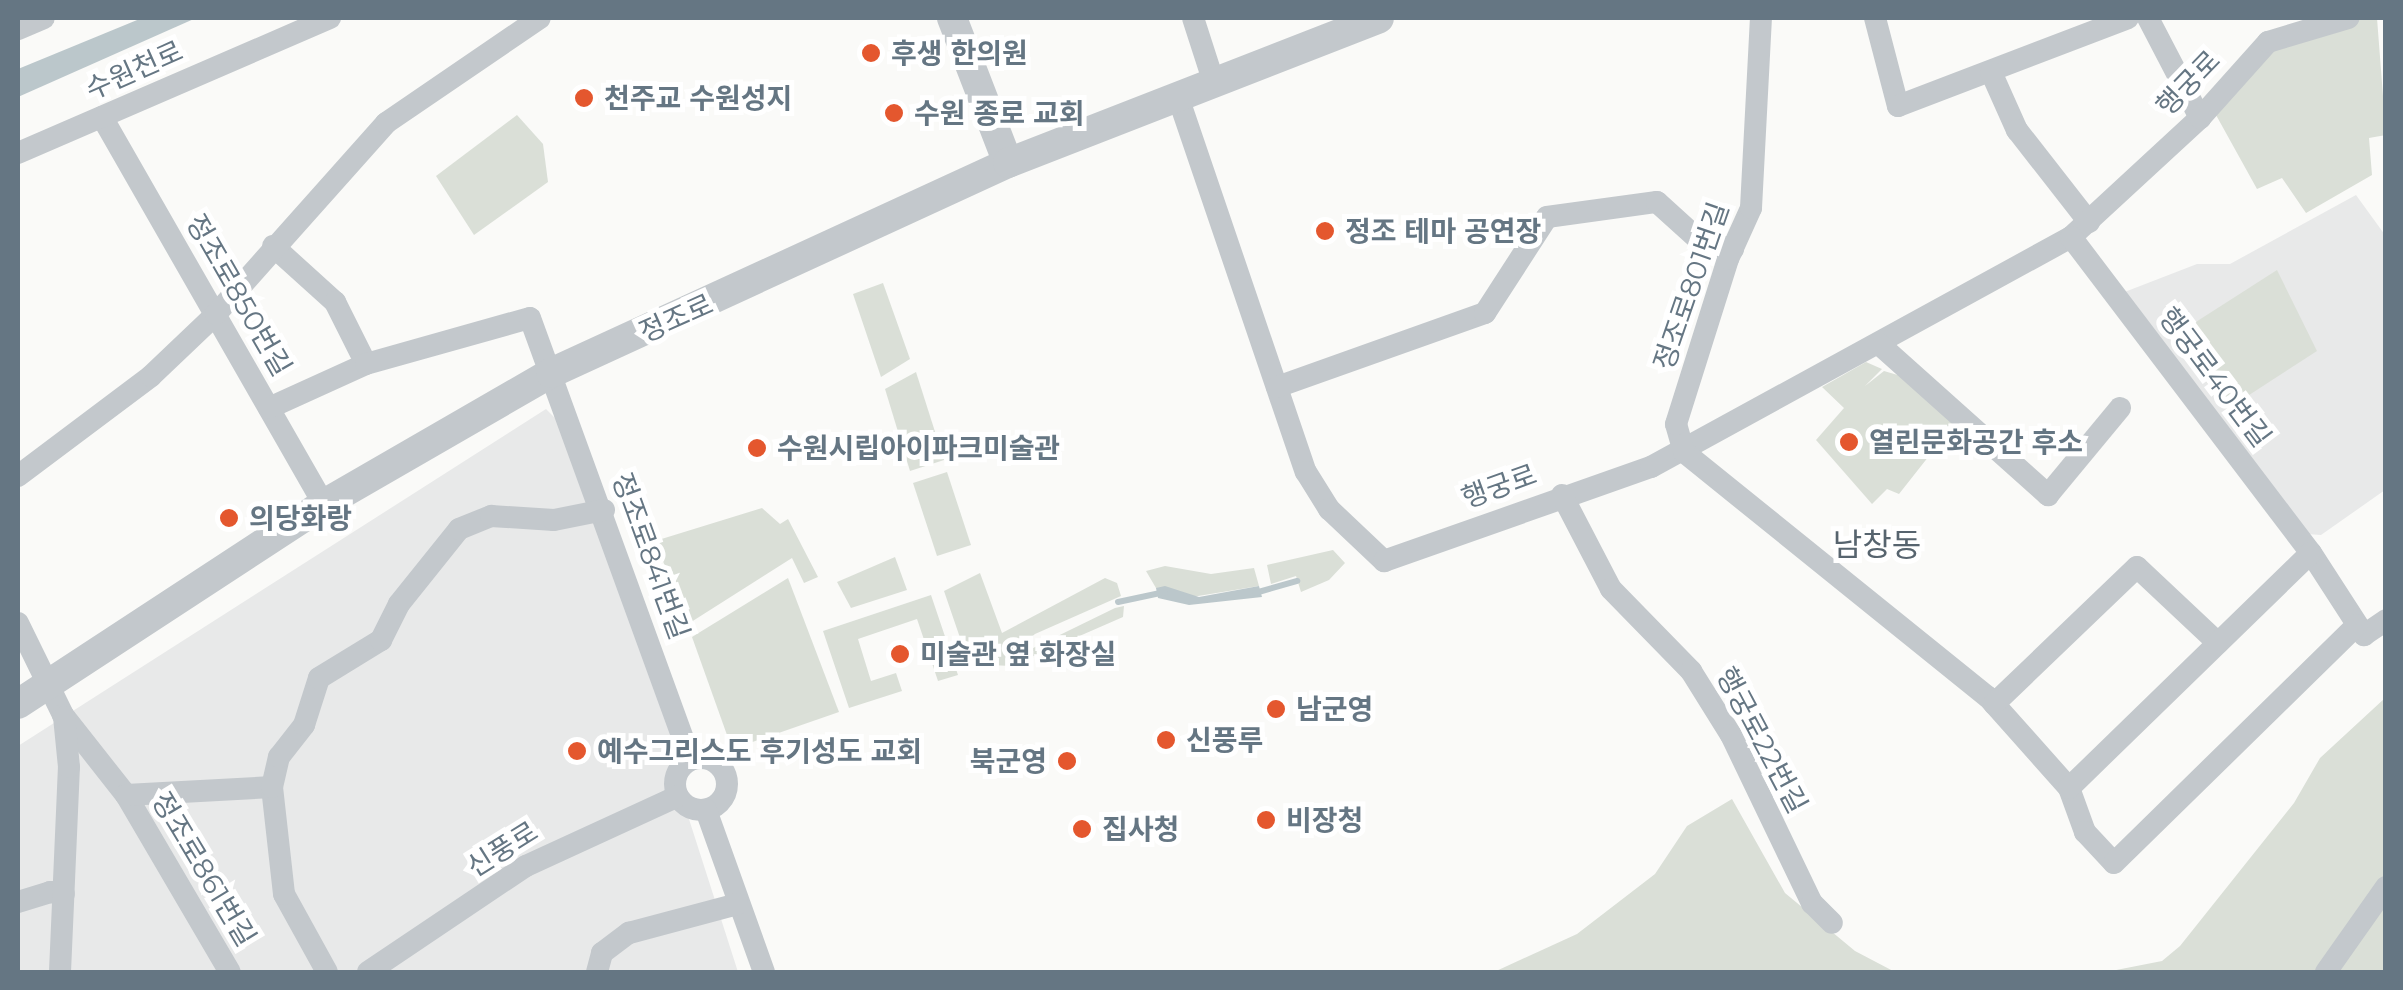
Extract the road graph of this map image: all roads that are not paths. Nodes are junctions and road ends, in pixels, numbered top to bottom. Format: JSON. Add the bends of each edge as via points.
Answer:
{"nodes":[{"id":1,"x":44,"y":18,"type":"edge"},
{"id":2,"x":330,"y":18,"type":"edge"},
{"id":3,"x":1193,"y":18,"type":"edge"},
{"id":4,"x":1379,"y":18,"type":"edge"},
{"id":5,"x":1761,"y":18,"type":"edge"},
{"id":6,"x":1875,"y":18,"type":"edge"},
{"id":7,"x":2128,"y":18,"type":"edge"},
{"id":8,"x":2148,"y":18,"type":"edge"},
{"id":9,"x":2348,"y":18,"type":"edge"},
{"id":10,"x":958,"y":19,"type":"edge"},
{"id":11,"x":526,"y":22,"type":"edge"},
{"id":12,"x":18,"y":29,"type":"edge"},
{"id":13,"x":1991,"y":72,"type":"junction"},
{"id":14,"x":1213,"y":80,"type":"junction"},
{"id":15,"x":1178,"y":94,"type":"junction"},
{"id":16,"x":102,"y":117,"type":"junction"},
{"id":17,"x":2200,"y":118,"type":"junction"},
{"id":18,"x":18,"y":153,"type":"edge"},
{"id":19,"x":1008,"y":162,"type":"junction"},
{"id":20,"x":2080,"y":230,"type":"junction"},
{"id":21,"x":273,"y":246,"type":"junction"},
{"id":22,"x":1732,"y":249,"type":"junction"},
{"id":23,"x":216,"y":314,"type":"junction"},
{"id":24,"x":1879,"y":344,"type":"junction"},
{"id":25,"x":366,"y":364,"type":"junction"},
{"id":26,"x":551,"y":373,"type":"junction"},
{"id":27,"x":1278,"y":387,"type":"junction"},
{"id":28,"x":269,"y":408,"type":"junction"},
{"id":29,"x":2120,"y":408,"type":"dead end"},
{"id":30,"x":1684,"y":452,"type":"junction"},
{"id":31,"x":18,"y":476,"type":"edge"},
{"id":32,"x":1562,"y":495,"type":"junction"},
{"id":33,"x":324,"y":504,"type":"junction"},
{"id":34,"x":604,"y":510,"type":"junction"},
{"id":35,"x":2311,"y":554,"type":"junction"},
{"id":36,"x":2386,"y":620,"type":"edge"},
{"id":37,"x":18,"y":623,"type":"edge"},
{"id":38,"x":2357,"y":625,"type":"junction"},
{"id":39,"x":2218,"y":644,"type":"junction"},
{"id":40,"x":51,"y":681,"type":"junction"},
{"id":41,"x":18,"y":704,"type":"edge"},
{"id":42,"x":1994,"y":704,"type":"junction"},
{"id":43,"x":64,"y":715,"type":"junction"},
{"id":44,"x":691,"y":760,"type":"junction"},
{"id":45,"x":272,"y":787,"type":"junction"},
{"id":46,"x":2069,"y":788,"type":"junction"},
{"id":47,"x":126,"y":795,"type":"junction"},
{"id":48,"x":678,"y":796,"type":"junction"},
{"id":49,"x":706,"y":810,"type":"junction"},
{"id":50,"x":2386,"y":887,"type":"edge"},
{"id":51,"x":64,"y":894,"type":"junction"},
{"id":52,"x":18,"y":902,"type":"edge"},
{"id":53,"x":737,"y":904,"type":"junction"},
{"id":54,"x":1832,"y":923,"type":"dead end"},
{"id":55,"x":60,"y":972,"type":"edge"},
{"id":56,"x":230,"y":972,"type":"edge"},
{"id":57,"x":328,"y":972,"type":"edge"},
{"id":58,"x":368,"y":972,"type":"edge"},
{"id":59,"x":596,"y":972,"type":"edge"},
{"id":60,"x":764,"y":972,"type":"edge"},
{"id":61,"x":2326,"y":972,"type":"edge"}],
"edges":[{"from":1,"to":12,"type":"street"},
{"from":2,"to":16,"type":"street","name":"수원천로"},
{"from":3,"to":14,"type":"street"},
{"from":4,"to":14,"type":"street","name":"정조로"},
{"from":5,"to":22,"type":"street","name":"정조로801번길","via":[[1751,208]]},
{"from":6,"to":13,"type":"street","via":[[1898,106]]},
{"from":7,"to":13,"type":"street"},
{"from":8,"to":17,"type":"street"},
{"from":9,"to":17,"type":"street","name":"행궁로","via":[[2268,42]]},
{"from":10,"to":19,"type":"street"},
{"from":11,"to":21,"type":"street","via":[[386,123]]},
{"from":13,"to":20,"type":"street","via":[[2017,130]]},
{"from":14,"to":15,"type":"street","name":"정조로"},
{"from":15,"to":19,"type":"street","name":"정조로"},
{"from":15,"to":27,"type":"street","name":"행궁로"},
{"from":16,"to":18,"type":"street","name":"수원천로"},
{"from":16,"to":23,"type":"street","name":"정조로850번길"},
{"from":17,"to":20,"type":"street","name":"행궁로"},
{"from":19,"to":26,"type":"street","name":"정조로"},
{"from":20,"to":24,"type":"street","name":"행궁로"},
{"from":20,"to":35,"type":"street","name":"행궁로40번길"},
{"from":21,"to":23,"type":"street"},
{"from":21,"to":25,"type":"street","via":[[335,302]]},
{"from":22,"to":27,"type":"street","via":[[1700,241],[1657,202],[1547,216],[1485,313]]},
{"from":22,"to":30,"type":"street","name":"정조로801번길","via":[[1676,424]]},
{"from":23,"to":28,"type":"street","name":"정조로850번길"},
{"from":23,"to":31,"type":"street","via":[[151,376]]},
{"from":24,"to":29,"type":"street","via":[[2048,495]]},
{"from":24,"to":30,"type":"street","name":"행궁로"},
{"from":25,"to":26,"type":"street","name":"정조로841번길","via":[[530,318]]},
{"from":25,"to":28,"type":"street"},
{"from":26,"to":33,"type":"street","name":"정조로"},
{"from":26,"to":34,"type":"street","name":"정조로841번길"},
{"from":27,"to":32,"type":"street","name":"행궁로","via":[[1306,472],[1329,509],[1384,561]]},
{"from":28,"to":33,"type":"street","name":"정조로850번길"},
{"from":30,"to":32,"type":"street","name":"행궁로"},
{"from":30,"to":42,"type":"street"},
{"from":32,"to":54,"type":"street","name":"행궁로22번길","via":[[1611,589],[1690,671],[1721,719],[1812,902]]},
{"from":33,"to":40,"type":"street","name":"정조로"},
{"from":34,"to":44,"type":"street","name":"정조로841번길"},
{"from":34,"to":45,"type":"street","via":[[554,520],[491,516],[458,529],[399,604],[382,640],[319,678],[304,724],[279,757]]},
{"from":35,"to":38,"type":"street","name":"행궁로40번길"},
{"from":35,"to":39,"type":"street"},
{"from":36,"to":38,"type":"street","via":[[2364,634]]},
{"from":37,"to":40,"type":"street","name":"정조로861번길"},
{"from":38,"to":46,"type":"street","via":[[2114,863],[2084,832]]},
{"from":39,"to":42,"type":"street","via":[[2137,568]]},
{"from":39,"to":46,"type":"street"},
{"from":40,"to":41,"type":"street","name":"정조로"},
{"from":40,"to":43,"type":"street","name":"정조로861번길"},
{"from":42,"to":46,"type":"street"},
{"from":43,"to":47,"type":"street","name":"정조로861번길"},
{"from":43,"to":51,"type":"street"},
{"from":44,"to":48,"type":"street","via":[[678,772]]},
{"from":44,"to":49,"type":"street","via":[[708,759],[726,776],[722,800]]},
{"from":45,"to":47,"type":"street","name":"정조로861번길"},
{"from":45,"to":57,"type":"street","via":[[284,894]]},
{"from":47,"to":56,"type":"street","name":"정조로861번길"},
{"from":48,"to":49,"type":"street","via":[[690,808]]},
{"from":48,"to":58,"type":"street","name":"신풍로","via":[[526,866]]},
{"from":49,"to":53,"type":"street"},
{"from":50,"to":61,"type":"street"},
{"from":51,"to":52,"type":"street"},
{"from":51,"to":55,"type":"street"},
{"from":53,"to":59,"type":"street","via":[[629,934],[602,953]]},
{"from":53,"to":60,"type":"street"}]}
